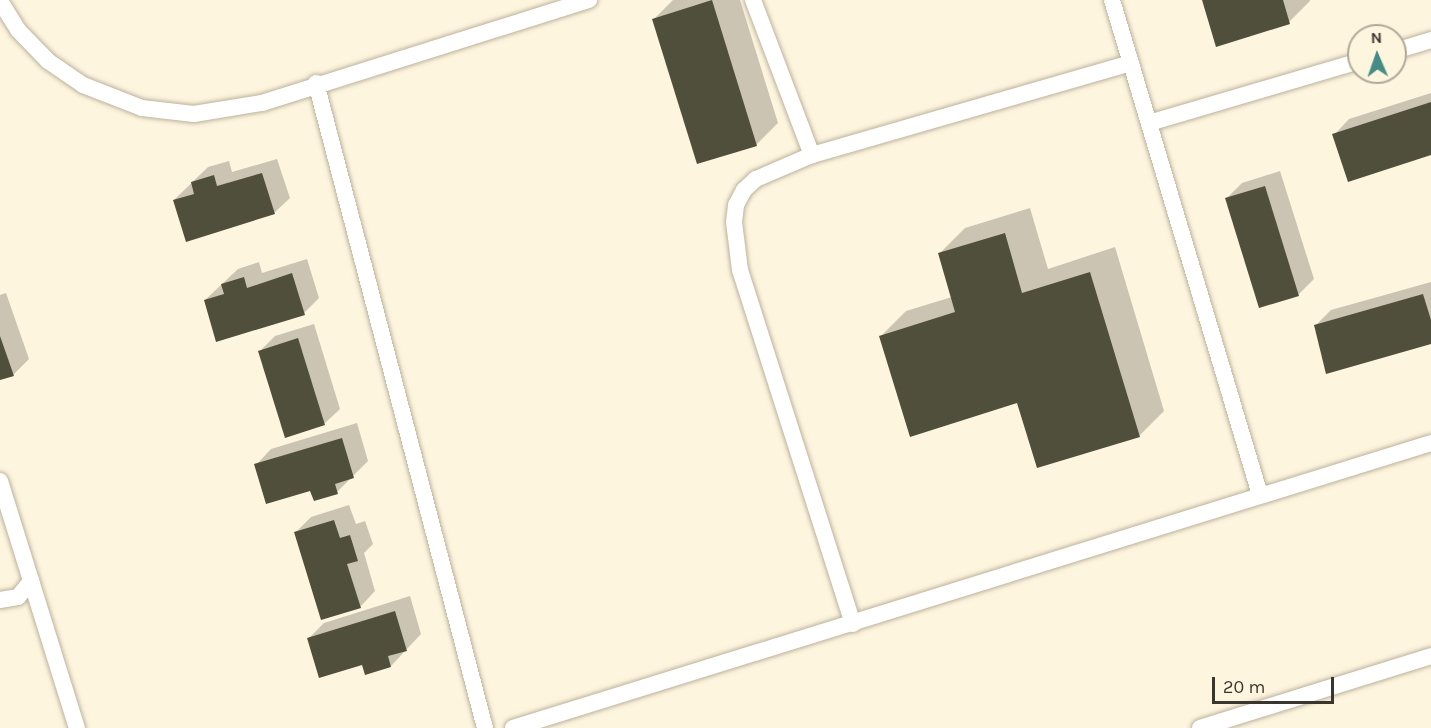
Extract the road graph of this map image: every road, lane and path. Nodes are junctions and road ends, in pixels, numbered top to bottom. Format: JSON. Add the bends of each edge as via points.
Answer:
{"nodes":[{"id":1,"x":589,"y":0,"type":"edge"},
{"id":2,"x":753,"y":0,"type":"edge"},
{"id":3,"x":1112,"y":0,"type":"edge"},
{"id":4,"x":0,"y":1,"type":"edge"},
{"id":5,"x":1431,"y":40,"type":"edge"},
{"id":6,"x":1407,"y":47,"type":"edge"},
{"id":7,"x":1131,"y":63,"type":"junction"},
{"id":8,"x":1347,"y":65,"type":"edge"},
{"id":9,"x":316,"y":83,"type":"junction"},
{"id":10,"x":1149,"y":123,"type":"junction"},
{"id":11,"x":812,"y":155,"type":"junction"},
{"id":12,"x":1431,"y":443,"type":"edge"},
{"id":13,"x":0,"y":481,"type":"edge"},
{"id":14,"x":1260,"y":495,"type":"junction"},
{"id":15,"x":31,"y":581,"type":"junction"},
{"id":16,"x":0,"y":600,"type":"edge"},
{"id":17,"x":853,"y":624,"type":"junction"},
{"id":18,"x":1431,"y":656,"type":"edge"},
{"id":19,"x":77,"y":728,"type":"edge"},
{"id":20,"x":485,"y":728,"type":"edge"},
{"id":21,"x":513,"y":728,"type":"edge"},
{"id":22,"x":1200,"y":728,"type":"edge"}],
"edges":[{"from":1,"to":9,"type":"lane"},
{"from":2,"to":11,"type":"lane"},
{"from":3,"to":7,"type":"lane"},
{"from":4,"to":9,"type":"lane","via":[[18,30],[65,74],[97,93],[142,108],[194,114],[262,103]]},
{"from":5,"to":6,"type":"lane"},
{"from":7,"to":10,"type":"lane"},
{"from":7,"to":11,"type":"lane"},
{"from":8,"to":10,"type":"lane"},
{"from":9,"to":20,"type":"lane"},
{"from":10,"to":14,"type":"lane"},
{"from":11,"to":17,"type":"lane","via":[[756,179],[736,205],[734,222],[740,270]]},
{"from":12,"to":14,"type":"lane"},
{"from":13,"to":15,"type":"lane"},
{"from":14,"to":17,"type":"lane"},
{"from":15,"to":16,"type":"lane","via":[[18,597]]},
{"from":15,"to":19,"type":"lane"},
{"from":17,"to":21,"type":"lane"},
{"from":18,"to":22,"type":"lane"}]}
